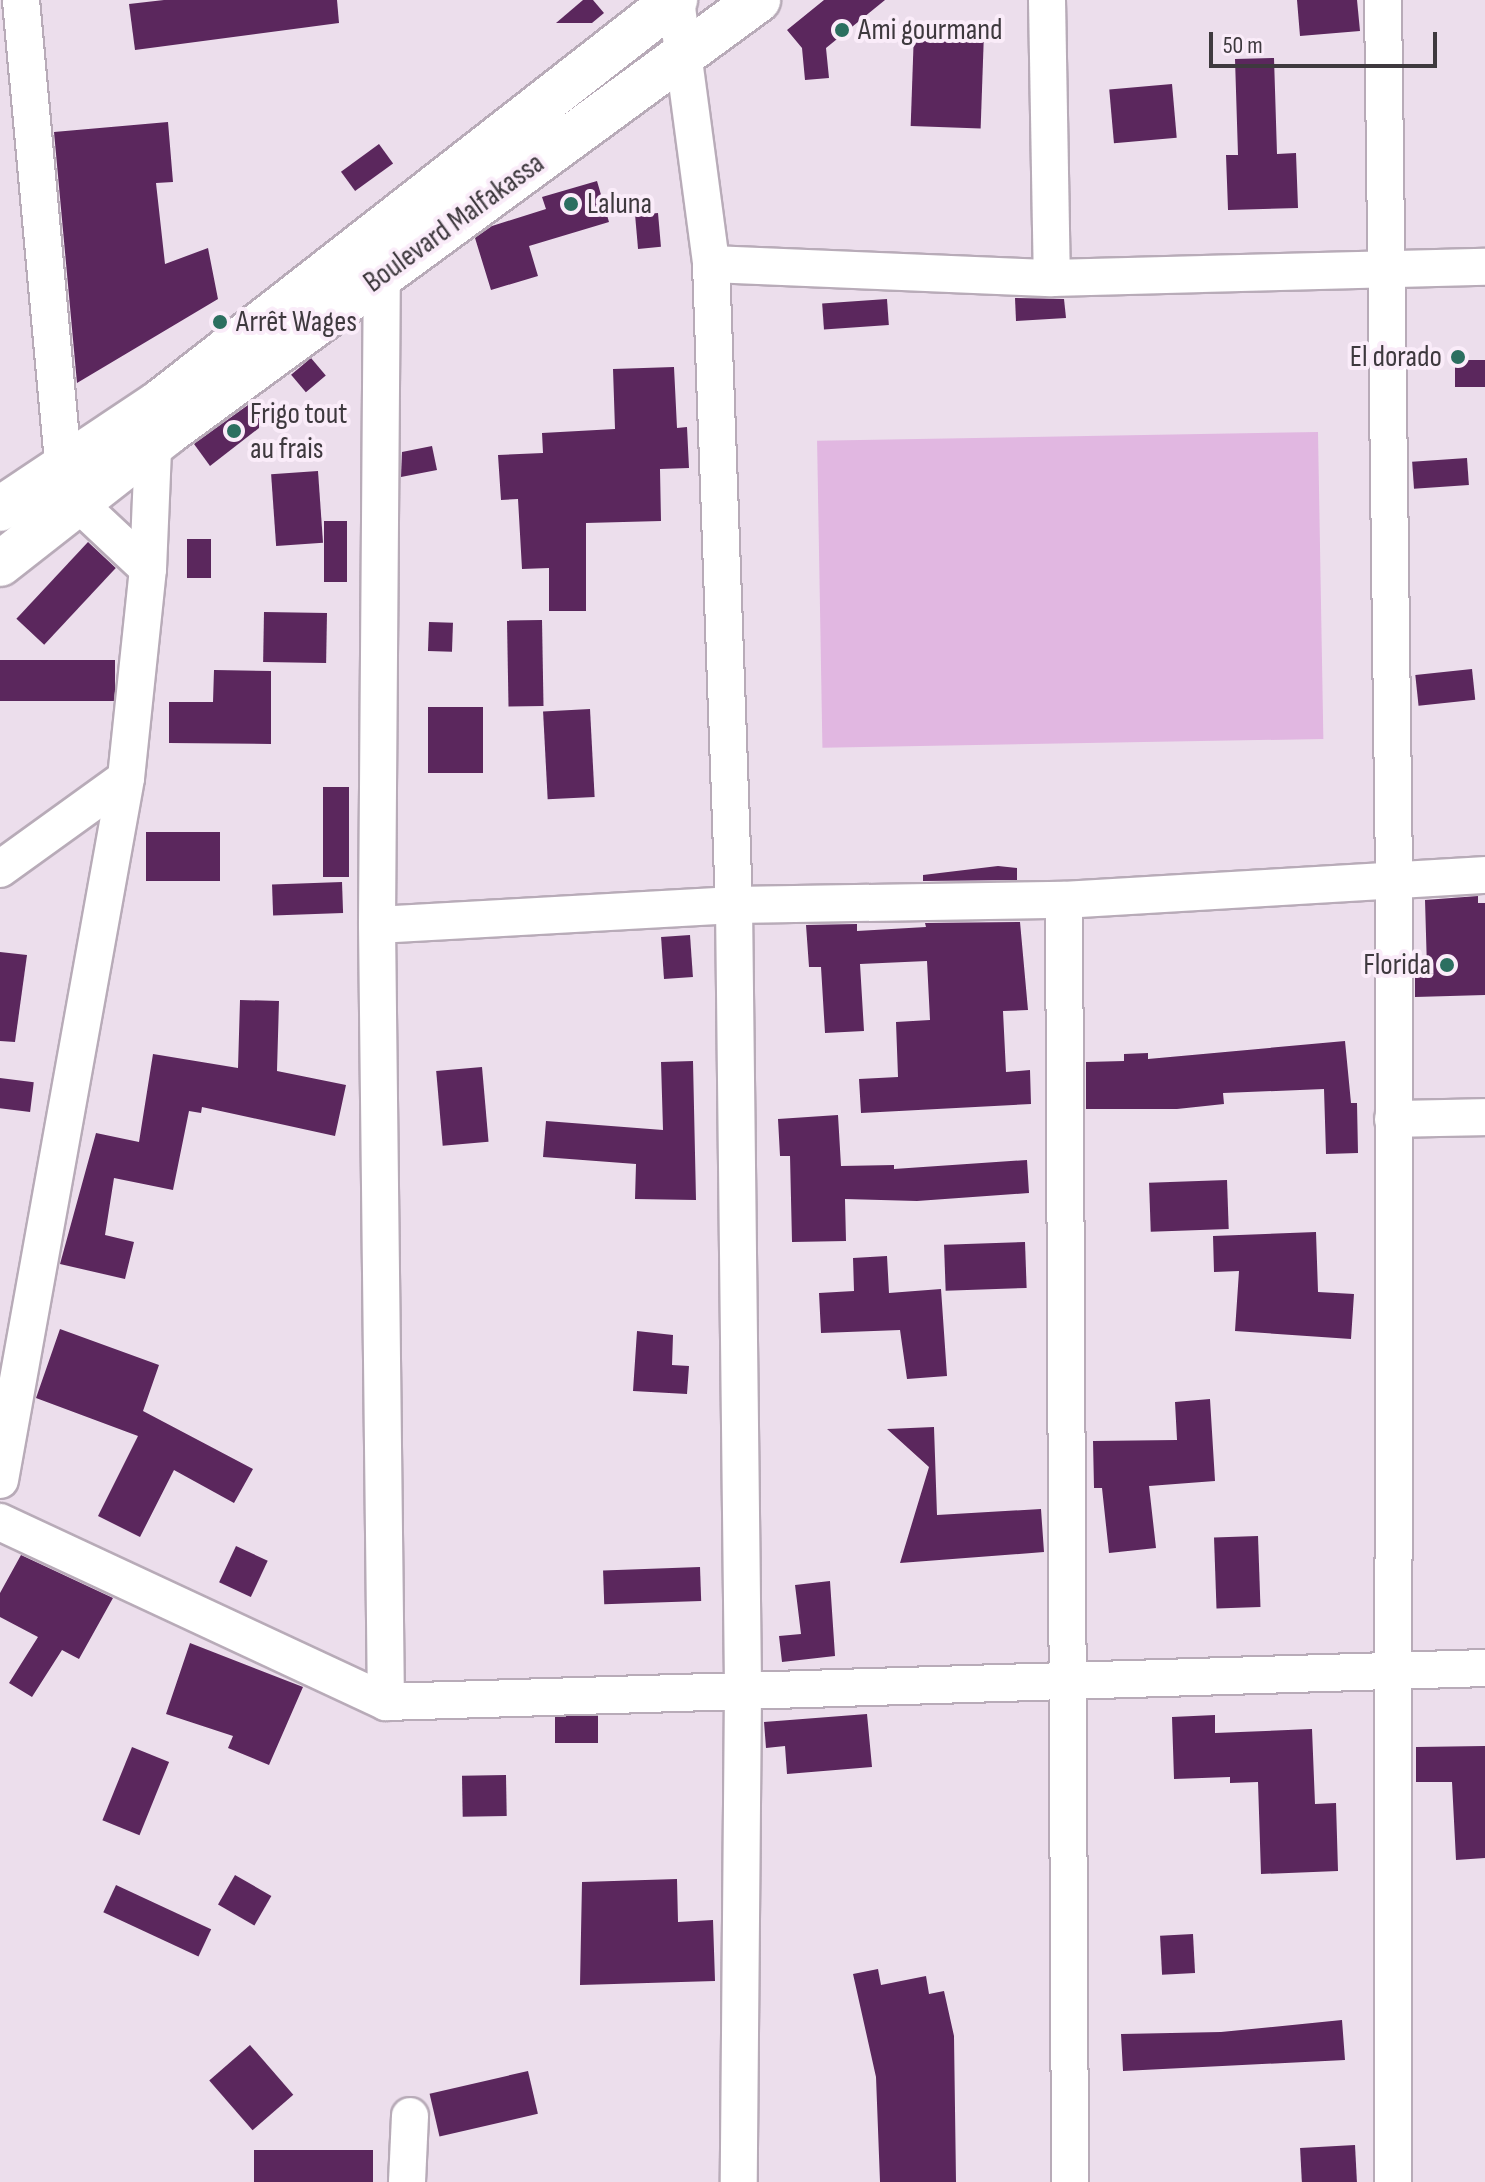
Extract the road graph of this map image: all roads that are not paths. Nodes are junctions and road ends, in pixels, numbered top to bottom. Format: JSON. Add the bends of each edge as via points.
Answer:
{"nodes":[{"id":1,"x":21,"y":0,"type":"edge"},
{"id":2,"x":676,"y":0,"type":"edge"},
{"id":3,"x":758,"y":0,"type":"edge"},
{"id":4,"x":1047,"y":0,"type":"edge"},
{"id":5,"x":1383,"y":0,"type":"edge"},
{"id":6,"x":687,"y":56,"type":"junction"},
{"id":7,"x":385,"y":231,"type":"junction"},
{"id":8,"x":711,"y":264,"type":"junction"},
{"id":9,"x":1485,"y":267,"type":"edge"},
{"id":10,"x":1387,"y":271,"type":"junction"},
{"id":11,"x":380,"y":276,"type":"junction"},
{"id":12,"x":1052,"y":278,"type":"junction"},
{"id":13,"x":159,"y":403,"type":"junction"},
{"id":14,"x":149,"y":447,"type":"junction"},
{"id":15,"x":63,"y":463,"type":"junction"},
{"id":16,"x":81,"y":506,"type":"junction"},
{"id":17,"x":0,"y":509,"type":"edge"},
{"id":18,"x":0,"y":564,"type":"edge"},
{"id":19,"x":148,"y":569,"type":"junction"},
{"id":20,"x":126,"y":778,"type":"junction"},
{"id":21,"x":0,"y":869,"type":"edge"},
{"id":22,"x":1485,"y":875,"type":"edge"},
{"id":23,"x":1394,"y":879,"type":"junction"},
{"id":24,"x":1064,"y":900,"type":"junction"},
{"id":25,"x":734,"y":905,"type":"junction"},
{"id":26,"x":377,"y":925,"type":"junction"},
{"id":27,"x":1485,"y":1117,"type":"edge"},
{"id":28,"x":1393,"y":1119,"type":"junction"},
{"id":29,"x":0,"y":1480,"type":"edge"},
{"id":30,"x":0,"y":1522,"type":"edge"},
{"id":31,"x":1485,"y":1668,"type":"edge"},
{"id":32,"x":1390,"y":1671,"type":"junction"},
{"id":33,"x":1069,"y":1681,"type":"junction"},
{"id":34,"x":743,"y":1690,"type":"junction"},
{"id":35,"x":386,"y":1702,"type":"junction"},
{"id":36,"x":410,"y":2116,"type":"dead end"},
{"id":37,"x":407,"y":2182,"type":"edge"},
{"id":38,"x":739,"y":2182,"type":"edge"},
{"id":39,"x":1070,"y":2182,"type":"edge"},
{"id":40,"x":1393,"y":2182,"type":"edge"}],
"edges":[{"from":1,"to":15,"type":"street"},
{"from":2,"to":6,"type":"street"},
{"from":2,"to":7,"type":"main road","name":"Boulevard Malfakassa"},
{"from":3,"to":6,"type":"main road","name":"Boulevard Malfakassa"},
{"from":4,"to":12,"type":"street"},
{"from":5,"to":10,"type":"street"},
{"from":6,"to":8,"type":"street"},
{"from":6,"to":11,"type":"main road","name":"Boulevard Malfakassa"},
{"from":7,"to":11,"type":"street"},
{"from":7,"to":13,"type":"main road","name":"Boulevard Malfakassa"},
{"from":8,"to":12,"type":"street"},
{"from":8,"to":25,"type":"street"},
{"from":9,"to":10,"type":"street"},
{"from":10,"to":12,"type":"street"},
{"from":10,"to":23,"type":"street"},
{"from":11,"to":14,"type":"main road","name":"Boulevard Malfakassa"},
{"from":11,"to":26,"type":"street"},
{"from":13,"to":14,"type":"street"},
{"from":13,"to":15,"type":"main road","name":"Boulevard Malfakassa"},
{"from":14,"to":16,"type":"main road","name":"Boulevard Malfakassa"},
{"from":14,"to":19,"type":"street"},
{"from":15,"to":16,"type":"street"},
{"from":15,"to":17,"type":"main road","name":"Boulevard Malfakassa"},
{"from":16,"to":18,"type":"main road","name":"Boulevard Malfakassa"},
{"from":16,"to":19,"type":"street"},
{"from":19,"to":20,"type":"street"},
{"from":20,"to":21,"type":"street"},
{"from":20,"to":29,"type":"street"},
{"from":22,"to":23,"type":"street"},
{"from":23,"to":24,"type":"street"},
{"from":23,"to":28,"type":"street"},
{"from":24,"to":25,"type":"street"},
{"from":24,"to":33,"type":"street"},
{"from":25,"to":26,"type":"street"},
{"from":25,"to":34,"type":"street"},
{"from":26,"to":35,"type":"street"},
{"from":27,"to":28,"type":"street"},
{"from":28,"to":32,"type":"street"},
{"from":30,"to":35,"type":"street"},
{"from":31,"to":32,"type":"street"},
{"from":32,"to":33,"type":"street"},
{"from":32,"to":40,"type":"street"},
{"from":33,"to":34,"type":"street"},
{"from":33,"to":39,"type":"street"},
{"from":34,"to":35,"type":"street"},
{"from":34,"to":38,"type":"street"},
{"from":36,"to":37,"type":"street"}]}
